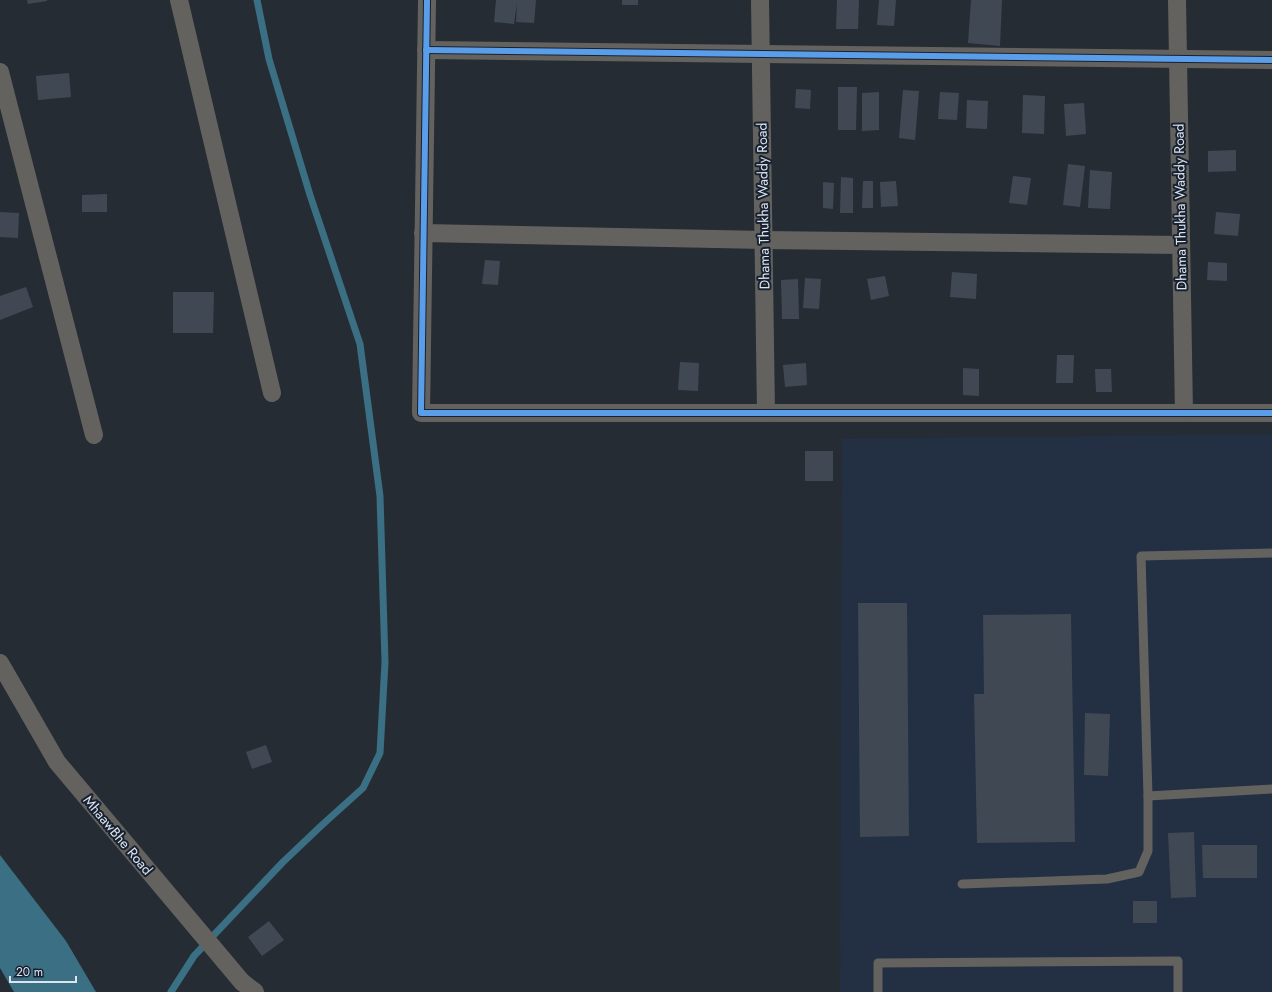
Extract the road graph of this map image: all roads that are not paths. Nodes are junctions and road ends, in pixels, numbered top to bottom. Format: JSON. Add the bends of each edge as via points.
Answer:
{"nodes":[{"id":1,"x":179,"y":0,"type":"edge"},
{"id":2,"x":427,"y":0,"type":"edge"},
{"id":3,"x":760,"y":0,"type":"edge"},
{"id":4,"x":1176,"y":0,"type":"edge"},
{"id":5,"x":426,"y":50,"type":"junction"},
{"id":6,"x":761,"y":54,"type":"junction"},
{"id":7,"x":1178,"y":59,"type":"junction"},
{"id":8,"x":1272,"y":60,"type":"edge"},
{"id":9,"x":0,"y":72,"type":"edge"},
{"id":10,"x":424,"y":233,"type":"junction"},
{"id":11,"x":764,"y":240,"type":"junction"},
{"id":12,"x":1181,"y":246,"type":"junction"},
{"id":13,"x":272,"y":393,"type":"dead end"},
{"id":14,"x":766,"y":413,"type":"junction"},
{"id":15,"x":1184,"y":413,"type":"junction"},
{"id":16,"x":1272,"y":413,"type":"edge"},
{"id":17,"x":94,"y":435,"type":"dead end"},
{"id":18,"x":1272,"y":553,"type":"edge"},
{"id":19,"x":0,"y":663,"type":"edge"},
{"id":20,"x":1272,"y":789,"type":"edge"},
{"id":21,"x":1148,"y":796,"type":"junction"},
{"id":22,"x":962,"y":884,"type":"dead end"},
{"id":23,"x":255,"y":992,"type":"edge"},
{"id":24,"x":878,"y":992,"type":"edge"},
{"id":25,"x":1178,"y":992,"type":"edge"}],
"edges":[{"from":1,"to":13,"type":"street"},
{"from":2,"to":5,"type":"street"},
{"from":3,"to":6,"type":"street","name":"Dhama Thukha Waddy Road"},
{"from":4,"to":7,"type":"street","name":"Dhama Thukha Waddy Road"},
{"from":5,"to":6,"type":"street"},
{"from":5,"to":10,"type":"street"},
{"from":6,"to":7,"type":"street"},
{"from":6,"to":11,"type":"street","name":"Dhama Thukha Waddy Road"},
{"from":7,"to":8,"type":"street"},
{"from":7,"to":12,"type":"street","name":"Dhama Thukha Waddy Road"},
{"from":9,"to":17,"type":"street"},
{"from":10,"to":11,"type":"street"},
{"from":10,"to":14,"type":"street","via":[[421,413]]},
{"from":11,"to":12,"type":"street"},
{"from":11,"to":14,"type":"street","name":"Dhama Thukha Waddy Road"},
{"from":12,"to":15,"type":"street","name":"Dhama Thukha Waddy Road"},
{"from":14,"to":15,"type":"street"},
{"from":15,"to":16,"type":"street"},
{"from":18,"to":21,"type":"lane","via":[[1141,556]]},
{"from":19,"to":23,"type":"street","name":"MhaawBhe Road","via":[[57,762],[242,982]]},
{"from":20,"to":21,"type":"lane"},
{"from":21,"to":22,"type":"lane","via":[[1148,851],[1139,872],[1106,879]]},
{"from":24,"to":25,"type":"lane","via":[[878,962],[1178,961]]}]}
